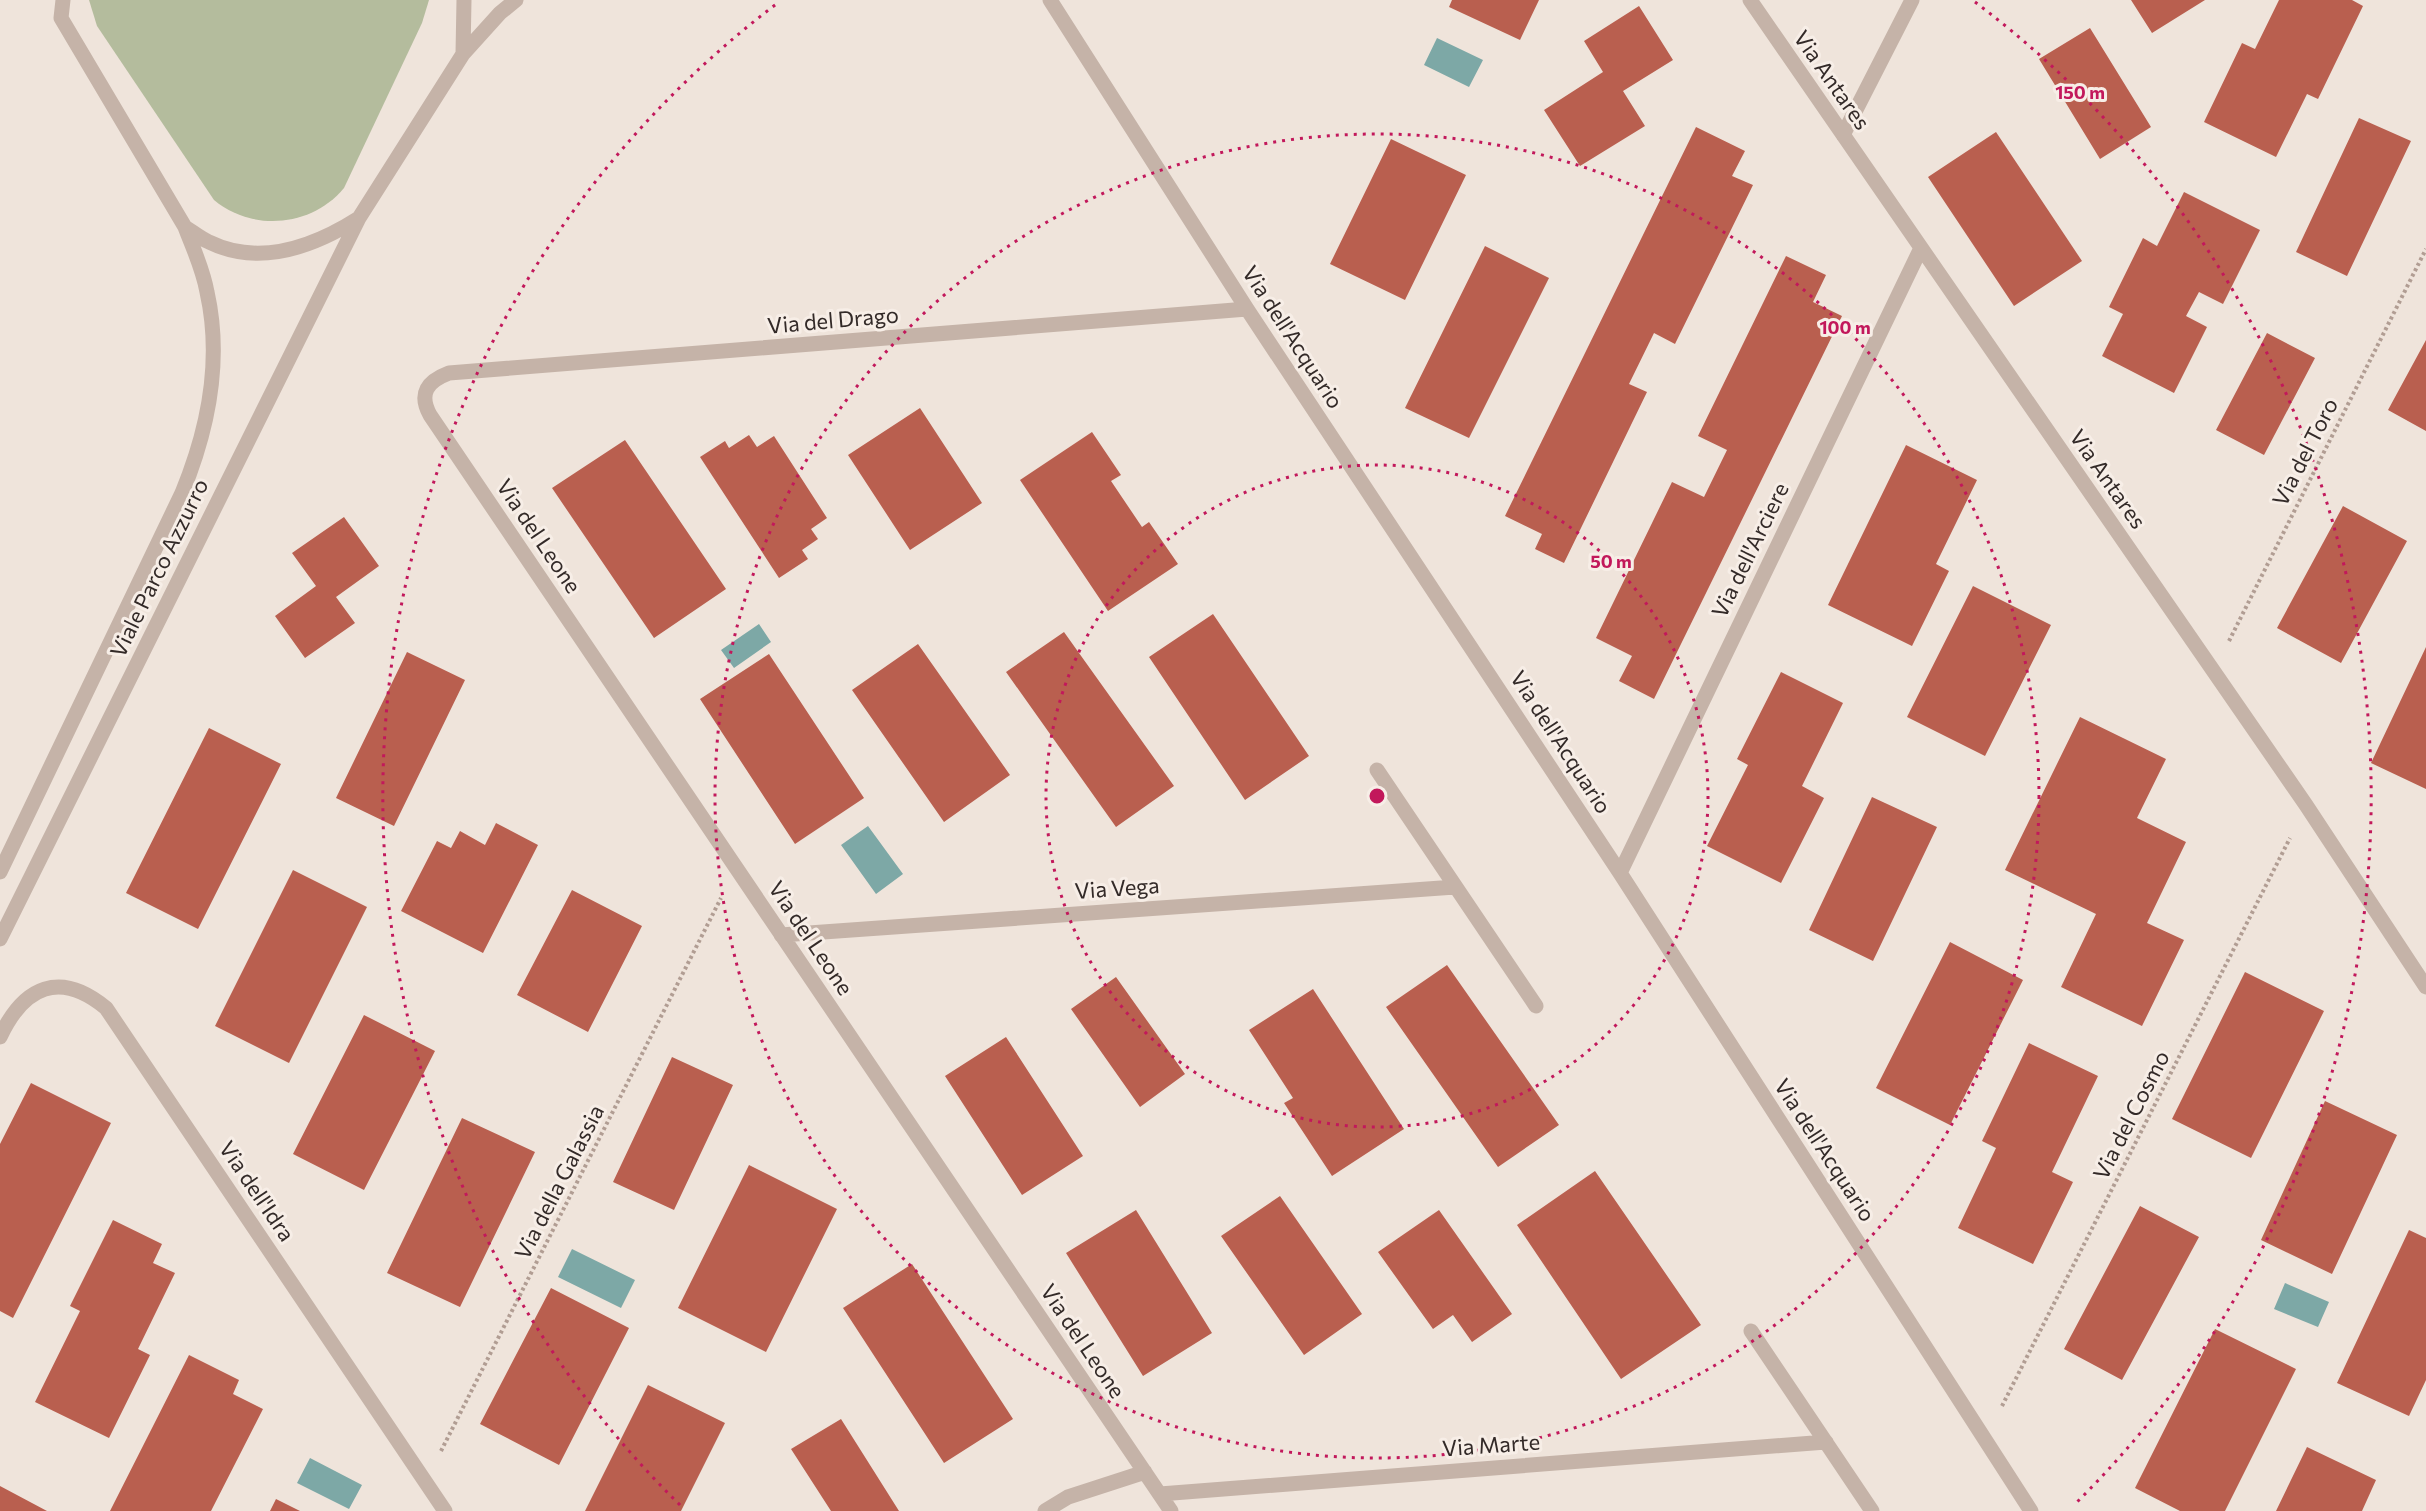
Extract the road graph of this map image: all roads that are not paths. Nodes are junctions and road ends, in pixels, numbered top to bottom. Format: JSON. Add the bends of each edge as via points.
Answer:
{"nodes":[{"id":1,"x":49,"y":0,"type":"edge"},
{"id":2,"x":63,"y":0,"type":"edge"},
{"id":3,"x":464,"y":0,"type":"edge"},
{"id":4,"x":516,"y":0,"type":"edge"},
{"id":5,"x":1050,"y":0,"type":"edge"},
{"id":6,"x":1750,"y":0,"type":"edge"},
{"id":7,"x":1912,"y":0,"type":"edge"},
{"id":8,"x":62,"y":18,"type":"junction"},
{"id":9,"x":463,"y":54,"type":"junction"},
{"id":10,"x":1843,"y":135,"type":"junction"},
{"id":11,"x":359,"y":218,"type":"junction"},
{"id":12,"x":185,"y":226,"type":"junction"},
{"id":13,"x":1921,"y":248,"type":"junction"},
{"id":14,"x":1247,"y":309,"type":"junction"},
{"id":15,"x":426,"y":387,"type":"joint"},
{"id":16,"x":1377,"y":770,"type":"dead end"},
{"id":17,"x":0,"y":872,"type":"edge"},
{"id":18,"x":1620,"y":873,"type":"junction"},
{"id":19,"x":1455,"y":886,"type":"junction"},
{"id":20,"x":781,"y":935,"type":"junction"},
{"id":21,"x":0,"y":939,"type":"edge"},
{"id":22,"x":2426,"y":987,"type":"edge"},
{"id":23,"x":1536,"y":1006,"type":"dead end"},
{"id":24,"x":0,"y":1037,"type":"edge"},
{"id":25,"x":1751,"y":1331,"type":"dead end"},
{"id":26,"x":1826,"y":1442,"type":"junction"},
{"id":27,"x":1145,"y":1472,"type":"junction"},
{"id":28,"x":1160,"y":1494,"type":"junction"},
{"id":29,"x":445,"y":1511,"type":"edge"},
{"id":30,"x":1045,"y":1511,"type":"edge"},
{"id":31,"x":1172,"y":1511,"type":"edge"},
{"id":32,"x":1872,"y":1511,"type":"edge"},
{"id":33,"x":2031,"y":1511,"type":"edge"}],
"edges":[{"from":1,"to":8,"type":"street","name":"Viale Parco Azzurro"},
{"from":2,"to":8,"type":"street"},
{"from":3,"to":9,"type":"street"},
{"from":4,"to":9,"type":"street","name":"Viale Parco Azzurro"},
{"from":5,"to":14,"type":"street","name":"Via dell'Acquario"},
{"from":6,"to":10,"type":"street","name":"Via Antares"},
{"from":7,"to":10,"type":"street"},
{"from":8,"to":12,"type":"street","name":"Viale Parco Azzurro"},
{"from":9,"to":11,"type":"street","name":"Viale Parco Azzurro"},
{"from":10,"to":13,"type":"street","name":"Via Antares"},
{"from":11,"to":12,"type":"street","name":"Viale Parco Azzurro","via":[[312,243],[270,253],[234,251],[208,242]]},
{"from":11,"to":21,"type":"street","name":"Viale Parco Azzurro"},
{"from":12,"to":17,"type":"street","name":"Viale Parco Azzurro","via":[[207,290],[212,322],[214,354],[200,441],[182,493]]},
{"from":13,"to":18,"type":"street","name":"Via dell'Arciere"},
{"from":13,"to":22,"type":"street","name":"Via Antares","via":[[2306,805]]},
{"from":14,"to":15,"type":"street","name":"Via del Drago","via":[[449,373]]},
{"from":14,"to":18,"type":"street","name":"Via dell'Acquario"},
{"from":15,"to":20,"type":"street","name":"Via del Leone","via":[[424,399],[430,415]]},
{"from":16,"to":19,"type":"street"},
{"from":18,"to":33,"type":"street","name":"Via dell'Acquario"},
{"from":19,"to":20,"type":"street","name":"Via Vega"},
{"from":19,"to":23,"type":"street"},
{"from":20,"to":27,"type":"street","name":"Via del Leone"},
{"from":24,"to":29,"type":"street","name":"Via dell'Idra","via":[[22,1001],[48,987],[79,991],[106,1008]]},
{"from":25,"to":26,"type":"street"},
{"from":26,"to":28,"type":"street","name":"Via Marte"},
{"from":26,"to":32,"type":"street"},
{"from":27,"to":28,"type":"street","name":"Via del Leone"},
{"from":27,"to":30,"type":"street","via":[[1068,1497]]},
{"from":28,"to":31,"type":"street","name":"Via del Leone"}]}
